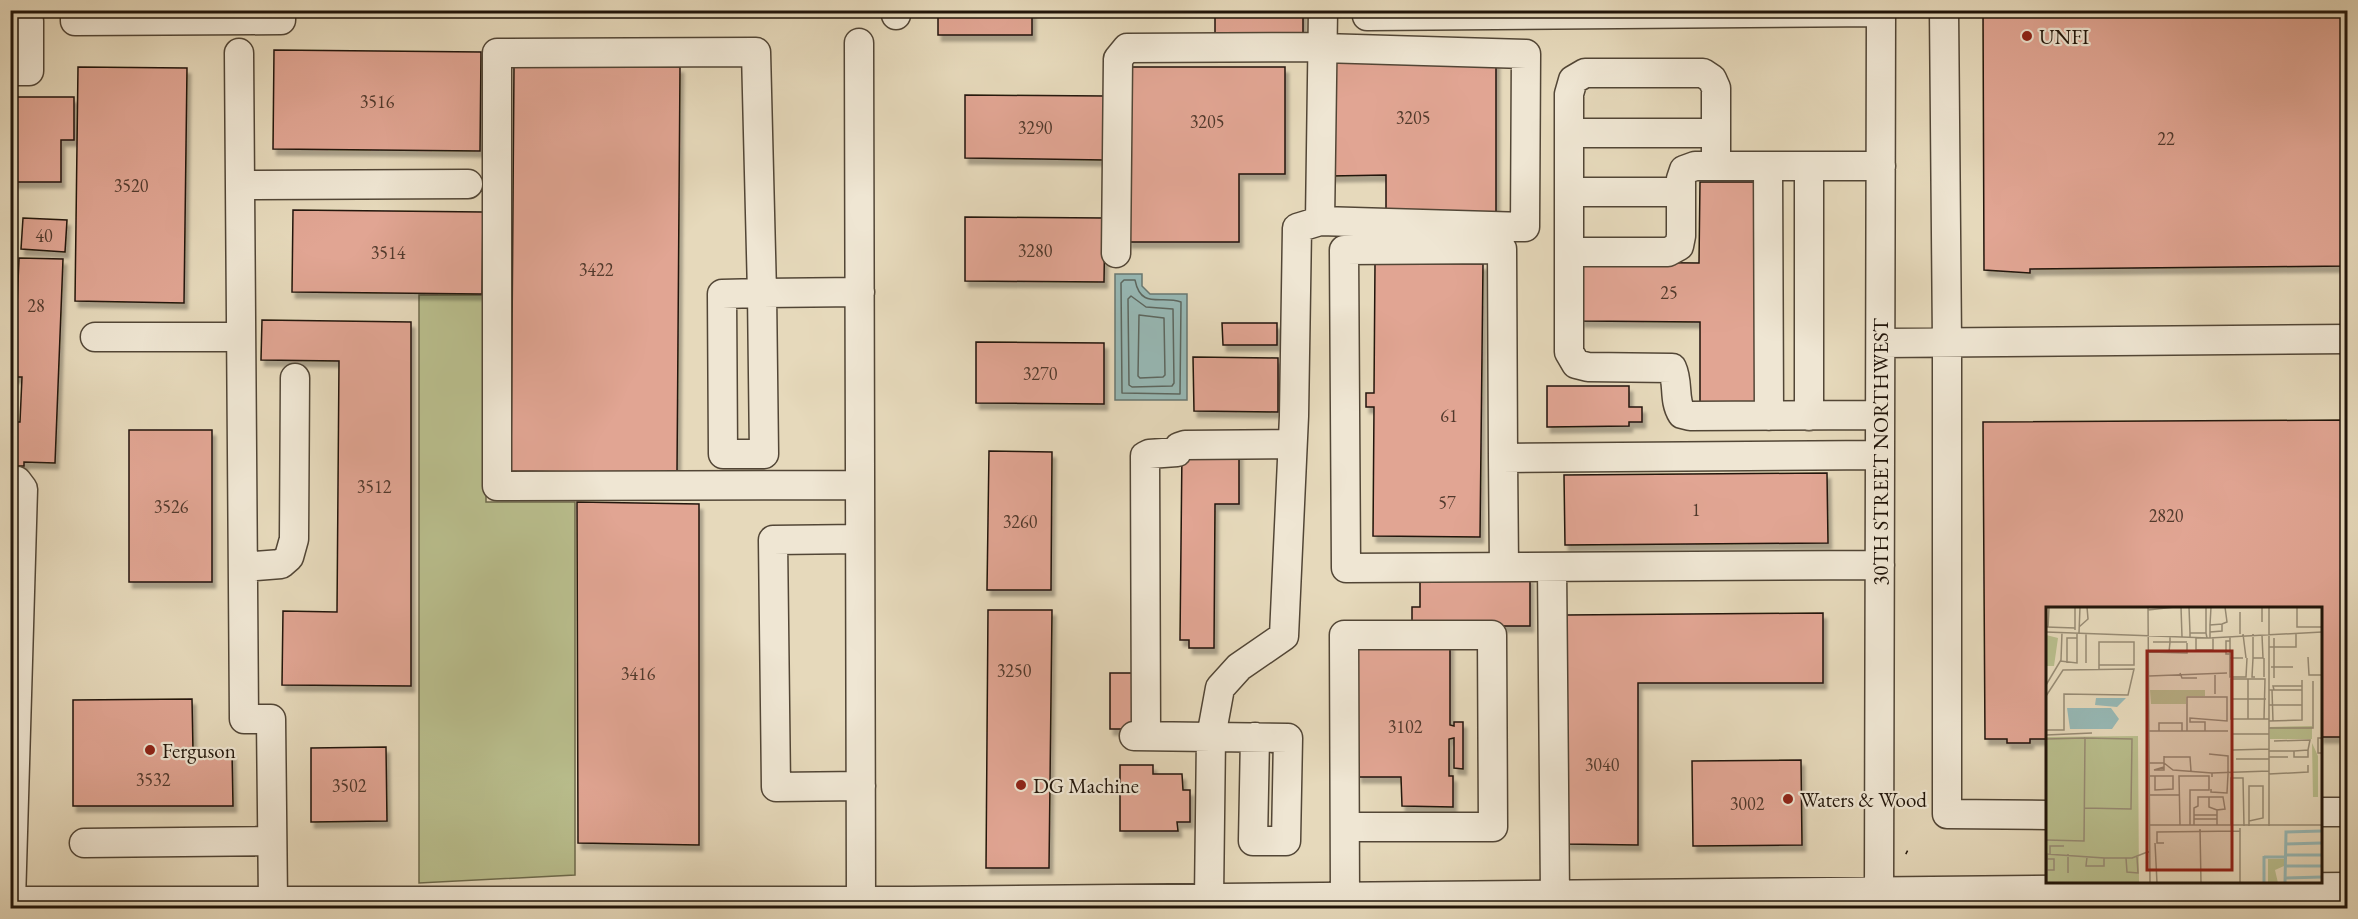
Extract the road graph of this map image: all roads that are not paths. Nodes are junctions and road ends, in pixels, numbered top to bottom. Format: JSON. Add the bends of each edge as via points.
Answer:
{"nodes":[{"id":1,"x":281,"y":10,"type":"edge"},
{"id":2,"x":1323,"y":10,"type":"edge"},
{"id":3,"x":1367,"y":10,"type":"edge"},
{"id":4,"x":1944,"y":10,"type":"edge"},
{"id":5,"x":1881,"y":11,"type":"edge"},
{"id":6,"x":1834,"y":12,"type":"edge"},
{"id":7,"x":75,"y":16,"type":"edge"},
{"id":8,"x":20,"y":21,"type":"edge"},
{"id":9,"x":859,"y":43,"type":"dead end"},
{"id":10,"x":1322,"y":48,"type":"junction"},
{"id":11,"x":239,"y":53,"type":"dead end"},
{"id":12,"x":10,"y":72,"type":"edge"},
{"id":13,"x":1569,"y":133,"type":"junction"},
{"id":14,"x":1716,"y":133,"type":"junction"},
{"id":15,"x":1716,"y":166,"type":"junction"},
{"id":16,"x":1768,"y":166,"type":"junction"},
{"id":17,"x":1809,"y":166,"type":"junction"},
{"id":18,"x":1881,"y":166,"type":"junction"},
{"id":19,"x":468,"y":184,"type":"dead end"},
{"id":20,"x":240,"y":185,"type":"junction"},
{"id":21,"x":1569,"y":192,"type":"junction"},
{"id":22,"x":1681,"y":192,"type":"junction"},
{"id":23,"x":1320,"y":221,"type":"junction"},
{"id":24,"x":1569,"y":252,"type":"junction"},
{"id":25,"x":1116,"y":253,"type":"dead end"},
{"id":26,"x":860,"y":292,"type":"junction"},
{"id":27,"x":762,"y":293,"type":"junction"},
{"id":28,"x":95,"y":337,"type":"dead end"},
{"id":29,"x":241,"y":337,"type":"junction"},
{"id":30,"x":2348,"y":339,"type":"edge"},
{"id":31,"x":1881,"y":343,"type":"junction"},
{"id":32,"x":1947,"y":343,"type":"junction"},
{"id":33,"x":295,"y":378,"type":"dead end"},
{"id":34,"x":1769,"y":416,"type":"junction"},
{"id":35,"x":1809,"y":416,"type":"junction"},
{"id":36,"x":1880,"y":416,"type":"junction"},
{"id":37,"x":1292,"y":444,"type":"junction"},
{"id":38,"x":1880,"y":455,"type":"junction"},
{"id":39,"x":1503,"y":458,"type":"junction"},
{"id":40,"x":10,"y":481,"type":"edge"},
{"id":41,"x":860,"y":485,"type":"junction"},
{"id":42,"x":860,"y":539,"type":"junction"},
{"id":43,"x":1880,"y":565,"type":"junction"},
{"id":44,"x":243,"y":567,"type":"junction"},
{"id":45,"x":1504,"y":567,"type":"junction"},
{"id":46,"x":1552,"y":567,"type":"junction"},
{"id":47,"x":14,"y":680,"type":"edge"},
{"id":48,"x":1211,"y":736,"type":"junction"},
{"id":49,"x":1255,"y":737,"type":"dead end"},
{"id":50,"x":861,"y":786,"type":"junction"},
{"id":51,"x":2322,"y":812,"type":"edge"},
{"id":52,"x":2348,"y":812,"type":"edge"},
{"id":53,"x":2046,"y":814,"type":"edge"},
{"id":54,"x":1345,"y":827,"type":"junction"},
{"id":55,"x":272,"y":841,"type":"junction"},
{"id":56,"x":84,"y":843,"type":"dead end"},
{"id":57,"x":2070,"y":886,"type":"edge"},
{"id":58,"x":2348,"y":887,"type":"edge"},
{"id":59,"x":1879,"y":893,"type":"junction"},
{"id":60,"x":1555,"y":895,"type":"junction"},
{"id":61,"x":1345,"y":897,"type":"junction"},
{"id":62,"x":1209,"y":898,"type":"junction"},
{"id":63,"x":2162,"y":898,"type":"edge"},
{"id":64,"x":11,"y":900,"type":"edge"},
{"id":65,"x":273,"y":901,"type":"junction"},
{"id":66,"x":861,"y":901,"type":"junction"}],
"edges":[{"from":1,"to":7,"type":"street","via":[[281,20]]},
{"from":2,"to":10,"type":"street"},
{"from":3,"to":6,"type":"street","via":[[1367,16]]},
{"from":4,"to":32,"type":"street"},
{"from":5,"to":6,"type":"street"},
{"from":5,"to":18,"type":"street","name":"30TH STREET NORTHWEST"},
{"from":7,"to":8,"type":"street"},
{"from":8,"to":12,"type":"street","via":[[28,72]]},
{"from":9,"to":26,"type":"street"},
{"from":10,"to":23,"type":"street"},
{"from":10,"to":23,"type":"street","via":[[1526,54],[1525,227]]},
{"from":10,"to":25,"type":"street","via":[[1127,48],[1118,59]]},
{"from":11,"to":20,"type":"street"},
{"from":13,"to":14,"type":"street"},
{"from":13,"to":14,"type":"street","via":[[1569,94],[1573,80],[1585,73],[1703,73],[1716,88]]},
{"from":13,"to":21,"type":"street"},
{"from":14,"to":15,"type":"street"},
{"from":15,"to":16,"type":"street"},
{"from":15,"to":22,"type":"street","via":[[1684,170]]},
{"from":16,"to":17,"type":"street"},
{"from":16,"to":34,"type":"street"},
{"from":17,"to":18,"type":"street"},
{"from":17,"to":35,"type":"street"},
{"from":18,"to":31,"type":"street","name":"30TH STREET NORTHWEST"},
{"from":19,"to":20,"type":"street"},
{"from":20,"to":29,"type":"street"},
{"from":21,"to":22,"type":"street"},
{"from":21,"to":24,"type":"street"},
{"from":22,"to":24,"type":"street","via":[[1679,246],[1668,252]]},
{"from":23,"to":37,"type":"street","via":[[1297,228]]},
{"from":24,"to":34,"type":"street","via":[[1569,352],[1576,364],[1672,368],[1676,377],[1676,406],[1682,414]]},
{"from":26,"to":27,"type":"street"},
{"from":26,"to":41,"type":"street"},
{"from":27,"to":27,"type":"street","via":[[764,454],[723,454],[722,294]]},
{"from":27,"to":41,"type":"street","via":[[756,52],[496,53],[496,486]]},
{"from":28,"to":29,"type":"street"},
{"from":29,"to":44,"type":"street"},
{"from":30,"to":32,"type":"street"},
{"from":31,"to":32,"type":"street"},
{"from":31,"to":36,"type":"street","name":"30TH STREET NORTHWEST"},
{"from":32,"to":53,"type":"street","via":[[1947,814]]},
{"from":33,"to":44,"type":"street","via":[[294,539],[289,557],[281,564]]},
{"from":34,"to":35,"type":"street"},
{"from":35,"to":36,"type":"street"},
{"from":36,"to":38,"type":"street","name":"30TH STREET NORTHWEST"},
{"from":37,"to":48,"type":"street","via":[[1284,636],[1239,667],[1220,688]]},
{"from":37,"to":48,"type":"street","via":[[1185,445],[1177,452],[1145,456],[1140,736]]},
{"from":38,"to":39,"type":"street"},
{"from":38,"to":43,"type":"street","name":"30TH STREET NORTHWEST"},
{"from":39,"to":45,"type":"street"},
{"from":39,"to":45,"type":"street","via":[[1502,249],[1344,250],[1346,568]]},
{"from":40,"to":47,"type":"street","via":[[17,481],[23,489]]},
{"from":41,"to":42,"type":"street"},
{"from":42,"to":50,"type":"street"},
{"from":42,"to":50,"type":"street","via":[[774,540],[774,552],[776,787]]},
{"from":43,"to":46,"type":"street"},
{"from":43,"to":59,"type":"street","name":"30TH STREET NORTHWEST"},
{"from":44,"to":55,"type":"street","via":[[244,719],[272,719]]},
{"from":45,"to":46,"type":"street"},
{"from":46,"to":60,"type":"street"},
{"from":47,"to":64,"type":"street"},
{"from":48,"to":49,"type":"street"},
{"from":48,"to":62,"type":"street"},
{"from":50,"to":66,"type":"street"},
{"from":51,"to":52,"type":"street"},
{"from":54,"to":54,"type":"street","via":[[1344,635],[1492,634],[1493,827]]},
{"from":54,"to":61,"type":"street"},
{"from":55,"to":56,"type":"street"},
{"from":55,"to":65,"type":"street"},
{"from":57,"to":59,"type":"street"},
{"from":57,"to":63,"type":"street"},
{"from":58,"to":63,"type":"street"},
{"from":59,"to":60,"type":"street"},
{"from":60,"to":61,"type":"street"},
{"from":61,"to":62,"type":"street"},
{"from":62,"to":66,"type":"street"},
{"from":64,"to":65,"type":"street"},
{"from":65,"to":66,"type":"street"}]}
